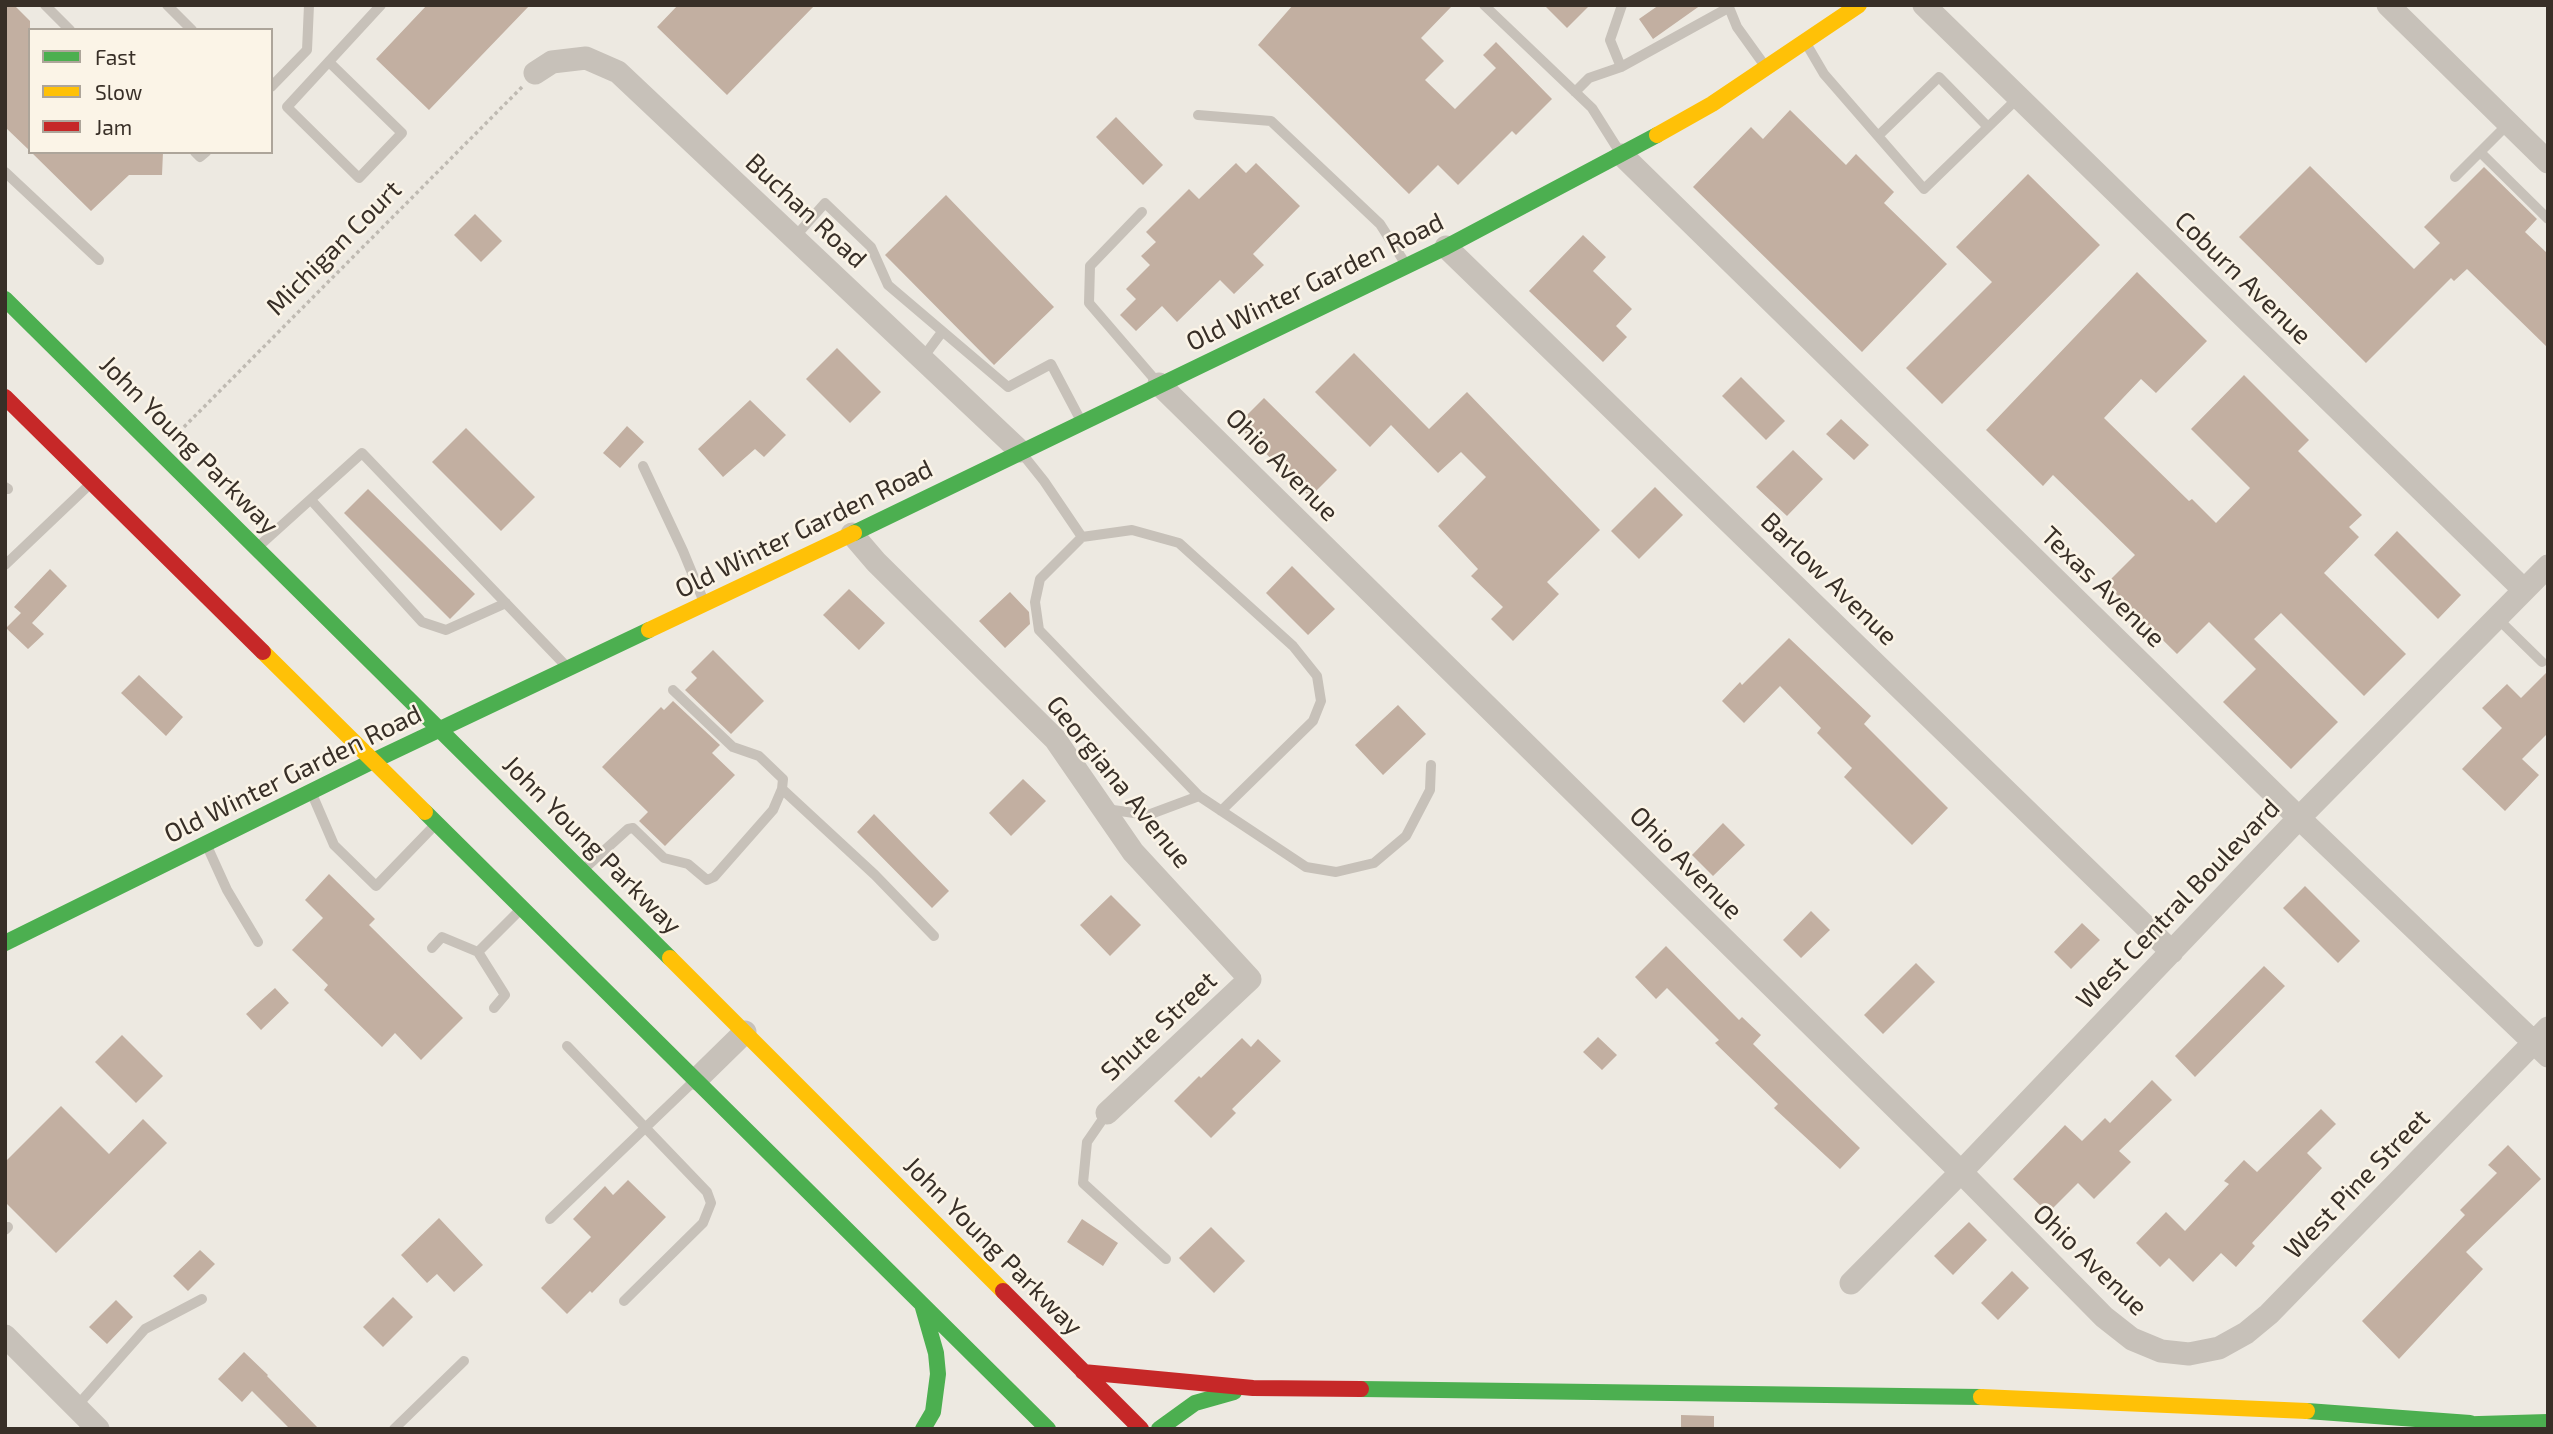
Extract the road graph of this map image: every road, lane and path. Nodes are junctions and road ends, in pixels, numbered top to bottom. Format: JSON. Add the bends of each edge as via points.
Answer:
{"nodes":[{"id":1,"x":45,"y":5,"type":"edge"},
{"id":2,"x":167,"y":5,"type":"edge"},
{"id":3,"x":309,"y":5,"type":"edge"},
{"id":4,"x":381,"y":5,"type":"edge"},
{"id":5,"x":1483,"y":5,"type":"edge"},
{"id":6,"x":1622,"y":5,"type":"edge"},
{"id":7,"x":1859,"y":5,"type":"edge"},
{"id":8,"x":1924,"y":5,"type":"edge"},
{"id":9,"x":2388,"y":5,"type":"edge"},
{"id":10,"x":1728,"y":6,"type":"edge"},
{"id":11,"x":68,"y":28,"type":"edge"},
{"id":12,"x":190,"y":28,"type":"edge"},
{"id":13,"x":1805,"y":43,"type":"junction"},
{"id":14,"x":329,"y":62,"type":"junction"},
{"id":15,"x":1621,"y":66,"type":"junction"},
{"id":16,"x":1766,"y":68,"type":"junction"},
{"id":17,"x":536,"y":73,"type":"joint"},
{"id":18,"x":273,"y":85,"type":"edge"},
{"id":19,"x":1575,"y":92,"type":"junction"},
{"id":20,"x":2018,"y":98,"type":"junction"},
{"id":21,"x":1198,"y":115,"type":"dead end"},
{"id":22,"x":2509,"y":123,"type":"junction"},
{"id":23,"x":1988,"y":127,"type":"junction"},
{"id":24,"x":1878,"y":136,"type":"junction"},
{"id":25,"x":2480,"y":152,"type":"junction"},
{"id":26,"x":1622,"y":155,"type":"junction"},
{"id":27,"x":2548,"y":162,"type":"edge"},
{"id":28,"x":5,"y":172,"type":"edge"},
{"id":29,"x":2455,"y":177,"type":"dead end"},
{"id":30,"x":1142,"y":212,"type":"dead end"},
{"id":31,"x":2548,"y":219,"type":"edge"},
{"id":32,"x":794,"y":238,"type":"junction"},
{"id":33,"x":1446,"y":247,"type":"junction"},
{"id":34,"x":99,"y":260,"type":"dead end"},
{"id":35,"x":1407,"y":266,"type":"junction"},
{"id":36,"x":5,"y":299,"type":"edge"},
{"id":37,"x":942,"y":332,"type":"junction"},
{"id":38,"x":922,"y":359,"type":"junction"},
{"id":39,"x":1159,"y":384,"type":"junction"},
{"id":40,"x":6,"y":398,"type":"edge"},
{"id":41,"x":1081,"y":422,"type":"junction"},
{"id":42,"x":160,"y":451,"type":"junction"},
{"id":43,"x":1020,"y":452,"type":"junction"},
{"id":44,"x":643,"y":466,"type":"dead end"},
{"id":45,"x":92,"y":482,"type":"junction"},
{"id":46,"x":311,"y":500,"type":"junction"},
{"id":47,"x":852,"y":534,"type":"junction"},
{"id":48,"x":1082,"y":537,"type":"junction"},
{"id":49,"x":258,"y":547,"type":"junction"},
{"id":50,"x":5,"y":565,"type":"edge"},
{"id":51,"x":2548,"y":566,"type":"edge"},
{"id":52,"x":2524,"y":590,"type":"junction"},
{"id":53,"x":506,"y":603,"type":"junction"},
{"id":54,"x":705,"y":604,"type":"junction"},
{"id":55,"x":2497,"y":618,"type":"junction"},
{"id":56,"x":2542,"y":662,"type":"dead end"},
{"id":57,"x":569,"y":669,"type":"junction"},
{"id":58,"x":673,"y":690,"type":"dead end"},
{"id":59,"x":442,"y":729,"type":"junction"},
{"id":60,"x":373,"y":761,"type":"junction"},
{"id":61,"x":1432,"y":765,"type":"dead end"},
{"id":62,"x":782,"y":789,"type":"junction"},
{"id":63,"x":311,"y":791,"type":"junction"},
{"id":64,"x":1199,"y":796,"type":"junction"},
{"id":65,"x":1103,"y":808,"type":"junction"},
{"id":66,"x":1221,"y":811,"type":"junction"},
{"id":67,"x":2299,"y":818,"type":"junction"},
{"id":68,"x":437,"y":823,"type":"junction"},
{"id":69,"x":206,"y":843,"type":"junction"},
{"id":70,"x":583,"y":870,"type":"junction"},
{"id":71,"x":522,"y":907,"type":"junction"},
{"id":72,"x":933,"y":936,"type":"dead end"},
{"id":73,"x":258,"y":942,"type":"dead end"},
{"id":74,"x":5,"y":943,"type":"edge"},
{"id":75,"x":432,"y":948,"type":"dead end"},
{"id":76,"x":478,"y":952,"type":"junction"},
{"id":77,"x":2172,"y":952,"type":"junction"},
{"id":78,"x":1250,"y":979,"type":"joint"},
{"id":79,"x":494,"y":1009,"type":"dead end"},
{"id":80,"x":745,"y":1032,"type":"junction"},
{"id":81,"x":2543,"y":1042,"type":"edge"},
{"id":82,"x":567,"y":1046,"type":"dead end"},
{"id":83,"x":697,"y":1079,"type":"junction"},
{"id":84,"x":1107,"y":1113,"type":"joint"},
{"id":85,"x":646,"y":1128,"type":"junction"},
{"id":86,"x":1961,"y":1172,"type":"junction"},
{"id":87,"x":550,"y":1219,"type":"dead end"},
{"id":88,"x":1166,"y":1259,"type":"dead end"},
{"id":89,"x":1851,"y":1283,"type":"dead end"},
{"id":90,"x":202,"y":1299,"type":"dead end"},
{"id":91,"x":624,"y":1301,"type":"dead end"},
{"id":92,"x":922,"y":1304,"type":"junction"},
{"id":93,"x":5,"y":1336,"type":"edge"},
{"id":94,"x":2189,"y":1354,"type":"joint"},
{"id":95,"x":464,"y":1362,"type":"dead end"},
{"id":96,"x":1083,"y":1372,"type":"junction"},
{"id":97,"x":1253,"y":1388,"type":"junction"},
{"id":98,"x":76,"y":1407,"type":"junction"},
{"id":99,"x":2548,"y":1422,"type":"edge"},
{"id":100,"x":2470,"y":1423,"type":"junction"},
{"id":101,"x":98,"y":1429,"type":"edge"},
{"id":102,"x":394,"y":1429,"type":"edge"},
{"id":103,"x":923,"y":1429,"type":"edge"},
{"id":104,"x":1048,"y":1429,"type":"edge"},
{"id":105,"x":1141,"y":1429,"type":"edge"},
{"id":106,"x":1159,"y":1429,"type":"edge"},
{"id":107,"x":2402,"y":1429,"type":"edge"}],
"edges":[{"from":1,"to":11,"type":"lane"},
{"from":2,"to":12,"type":"lane"},
{"from":3,"to":18,"type":"lane","via":[[307,50]]},
{"from":4,"to":14,"type":"lane"},
{"from":5,"to":19,"type":"lane"},
{"from":6,"to":15,"type":"lane","via":[[1610,40]]},
{"from":7,"to":13,"type":"main road","name":"Old Winter Garden Road"},
{"from":8,"to":20,"type":"street","name":"Coburn Avenue"},
{"from":9,"to":22,"type":"street"},
{"from":10,"to":15,"type":"lane"},
{"from":10,"to":16,"type":"lane"},
{"from":13,"to":16,"type":"main road","name":"Old Winter Garden Road"},
{"from":13,"to":24,"type":"lane","via":[[1824,74]]},
{"from":14,"to":14,"type":"lane","via":[[287,107],[359,178],[402,133]]},
{"from":15,"to":19,"type":"lane","via":[[1589,78]]},
{"from":16,"to":26,"type":"main road","name":"Old Winter Garden Road"},
{"from":17,"to":32,"type":"street","name":"Buchan Road","via":[[552,62],[586,58],[618,72]]},
{"from":17,"to":42,"type":"path","name":"Michigan Court"},
{"from":19,"to":26,"type":"lane","via":[[1592,108]]},
{"from":20,"to":23,"type":"lane"},
{"from":20,"to":52,"type":"street","name":"Coburn Avenue"},
{"from":21,"to":35,"type":"lane","via":[[1271,121],[1380,225]]},
{"from":22,"to":25,"type":"lane"},
{"from":22,"to":27,"type":"street"},
{"from":23,"to":24,"type":"lane","via":[[1939,77]]},
{"from":23,"to":24,"type":"lane","via":[[1924,189]]},
{"from":25,"to":29,"type":"lane"},
{"from":25,"to":31,"type":"lane"},
{"from":26,"to":33,"type":"main road","name":"Old Winter Garden Road"},
{"from":26,"to":67,"type":"street","name":"Texas Avenue"},
{"from":28,"to":34,"type":"lane"},
{"from":30,"to":39,"type":"lane","via":[[1090,266],[1088,303]]},
{"from":32,"to":37,"type":"lane","via":[[825,204],[871,247],[888,285]]},
{"from":32,"to":38,"type":"street","name":"Buchan Road"},
{"from":33,"to":35,"type":"main road","name":"Old Winter Garden Road"},
{"from":33,"to":77,"type":"street","name":"Barlow Avenue"},
{"from":35,"to":39,"type":"main road","name":"Old Winter Garden Road"},
{"from":36,"to":42,"type":"main road","name":"John Young Parkway"},
{"from":37,"to":38,"type":"lane"},
{"from":37,"to":41,"type":"lane","via":[[1009,387],[1051,364]]},
{"from":38,"to":43,"type":"street","name":"Buchan Road"},
{"from":39,"to":41,"type":"main road","name":"Old Winter Garden Road"},
{"from":39,"to":86,"type":"street","name":"Ohio Avenue"},
{"from":40,"to":45,"type":"main road"},
{"from":41,"to":43,"type":"main road","name":"Old Winter Garden Road"},
{"from":42,"to":49,"type":"main road","name":"John Young Parkway"},
{"from":43,"to":47,"type":"main road","name":"Old Winter Garden Road"},
{"from":43,"to":48,"type":"lane"},
{"from":44,"to":54,"type":"lane"},
{"from":45,"to":50,"type":"lane"},
{"from":45,"to":60,"type":"main road"},
{"from":46,"to":49,"type":"lane"},
{"from":46,"to":53,"type":"lane","via":[[422,622],[446,630]]},
{"from":46,"to":53,"type":"lane","via":[[362,453]]},
{"from":47,"to":54,"type":"main road","name":"Old Winter Garden Road"},
{"from":47,"to":65,"type":"street","name":"Georgiana Avenue","via":[[1055,739]]},
{"from":48,"to":64,"type":"lane","via":[[1041,579],[1035,602],[1039,629]]},
{"from":48,"to":66,"type":"lane","via":[[1132,530],[1179,543],[1293,646],[1317,676],[1321,701],[1313,720]]},
{"from":49,"to":59,"type":"main road","name":"John Young Parkway"},
{"from":51,"to":52,"type":"street","name":"West Central Boulevard"},
{"from":52,"to":55,"type":"street","name":"West Central Boulevard"},
{"from":53,"to":57,"type":"lane"},
{"from":54,"to":57,"type":"main road","name":"Old Winter Garden Road"},
{"from":55,"to":56,"type":"lane"},
{"from":55,"to":67,"type":"street","name":"West Central Boulevard"},
{"from":57,"to":59,"type":"main road","name":"Old Winter Garden Road"},
{"from":58,"to":62,"type":"lane","via":[[733,747],[759,756],[783,779]]},
{"from":59,"to":60,"type":"main road","name":"Old Winter Garden Road"},
{"from":59,"to":70,"type":"main road","name":"John Young Parkway"},
{"from":60,"to":63,"type":"main road","name":"Old Winter Garden Road"},
{"from":60,"to":68,"type":"main road"},
{"from":61,"to":66,"type":"lane","via":[[1430,789],[1406,836],[1374,863],[1335,872],[1306,867]]},
{"from":62,"to":70,"type":"lane","via":[[764,821],[707,880],[688,864],[664,858],[634,828]]},
{"from":62,"to":72,"type":"lane"},
{"from":63,"to":68,"type":"lane","via":[[334,845],[376,886]]},
{"from":63,"to":69,"type":"main road","name":"Old Winter Garden Road"},
{"from":64,"to":65,"type":"lane","via":[[1149,815]]},
{"from":64,"to":66,"type":"lane"},
{"from":65,"to":78,"type":"street","name":"Georgiana Avenue","via":[[1133,852]]},
{"from":67,"to":77,"type":"street","name":"West Central Boulevard"},
{"from":67,"to":81,"type":"street","name":"Texas Avenue"},
{"from":68,"to":71,"type":"main road"},
{"from":69,"to":73,"type":"lane"},
{"from":69,"to":74,"type":"main road","name":"Old Winter Garden Road"},
{"from":70,"to":80,"type":"main road","name":"John Young Parkway"},
{"from":71,"to":76,"type":"lane"},
{"from":71,"to":83,"type":"main road"},
{"from":75,"to":76,"type":"lane","via":[[442,937]]},
{"from":76,"to":79,"type":"lane","via":[[505,995]]},
{"from":77,"to":86,"type":"street","name":"West Central Boulevard"},
{"from":78,"to":84,"type":"street","name":"Shute Street"},
{"from":80,"to":83,"type":"street"},
{"from":80,"to":96,"type":"main road","name":"John Young Parkway"},
{"from":81,"to":94,"type":"street","name":"West Pine Street","via":[[2269,1314],[2218,1348]]},
{"from":82,"to":85,"type":"lane"},
{"from":83,"to":85,"type":"lane"},
{"from":83,"to":92,"type":"main road"},
{"from":84,"to":88,"type":"lane","via":[[1087,1142],[1083,1183]]},
{"from":85,"to":87,"type":"lane"},
{"from":85,"to":91,"type":"lane","via":[[707,1192],[711,1203],[703,1223]]},
{"from":86,"to":89,"type":"street","name":"West Central Boulevard"},
{"from":86,"to":94,"type":"street","name":"Ohio Avenue","via":[[2104,1317],[2132,1339],[2161,1351]]},
{"from":90,"to":98,"type":"lane","via":[[145,1329]]},
{"from":92,"to":103,"type":"main road","via":[[938,1374],[933,1412]]},
{"from":92,"to":104,"type":"main road"},
{"from":93,"to":98,"type":"street"},
{"from":95,"to":102,"type":"lane"},
{"from":96,"to":97,"type":"main road"},
{"from":96,"to":105,"type":"main road","name":"John Young Parkway"},
{"from":97,"to":100,"type":"main road","via":[[1979,1397],[2279,1409]]},
{"from":97,"to":106,"type":"main road","via":[[1195,1403]]},
{"from":98,"to":101,"type":"street"},
{"from":99,"to":100,"type":"main road"},
{"from":100,"to":107,"type":"main road"}]}
